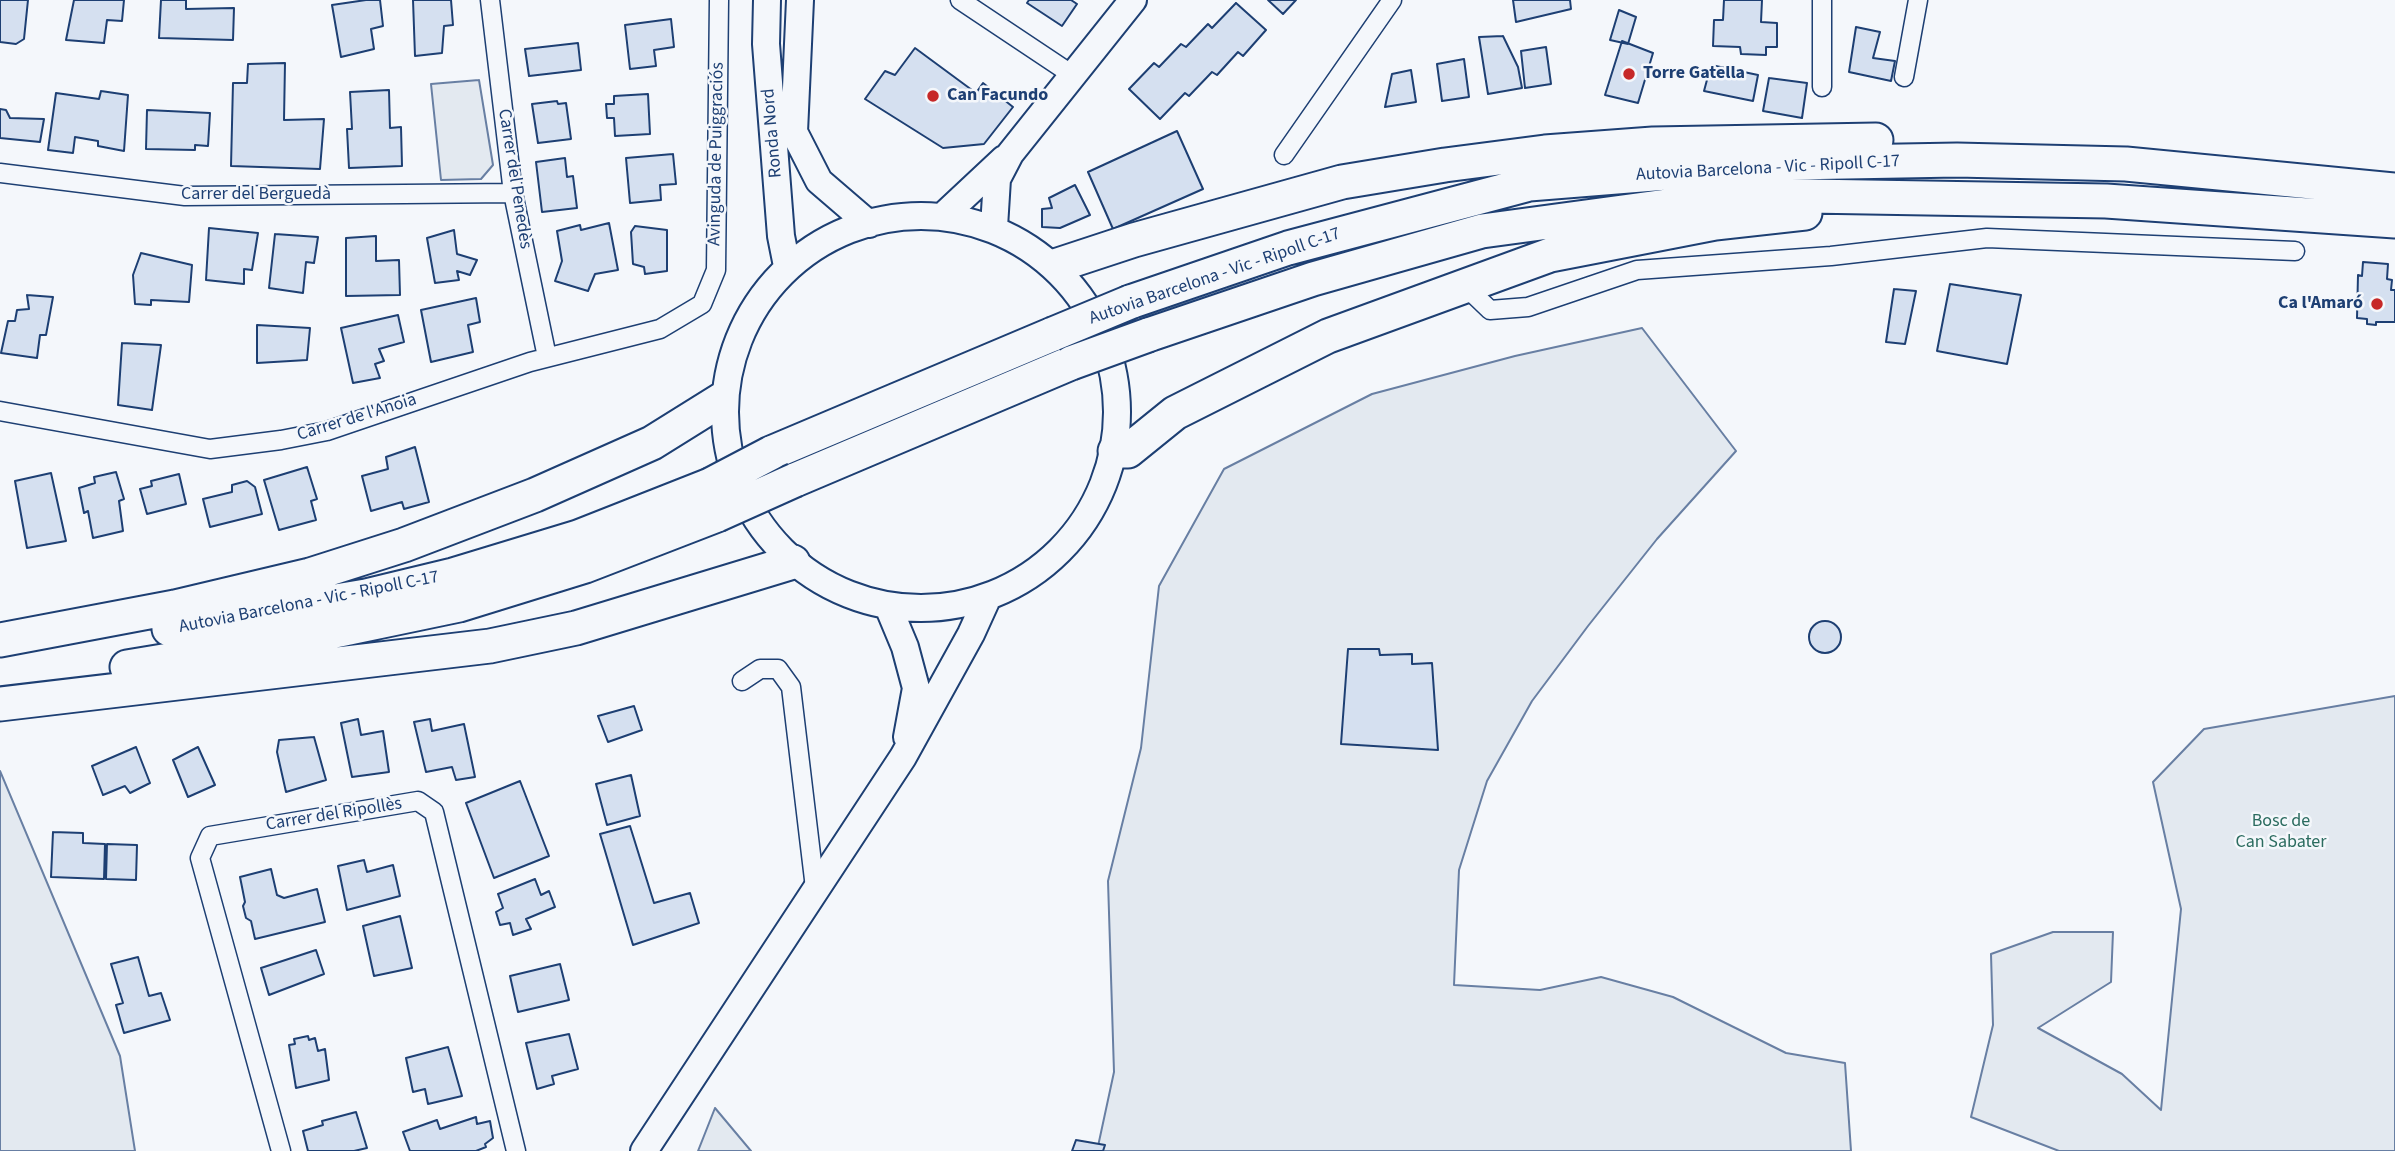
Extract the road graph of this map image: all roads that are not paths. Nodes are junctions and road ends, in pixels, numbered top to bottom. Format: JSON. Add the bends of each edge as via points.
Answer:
{"nodes":[{"id":1,"x":490,"y":0,"type":"edge"},
{"id":2,"x":719,"y":0,"type":"edge"},
{"id":3,"x":767,"y":0,"type":"edge"},
{"id":4,"x":800,"y":0,"type":"edge"},
{"id":5,"x":960,"y":0,"type":"edge"},
{"id":6,"x":1133,"y":0,"type":"edge"},
{"id":7,"x":1392,"y":0,"type":"edge"},
{"id":8,"x":1822,"y":0,"type":"edge"},
{"id":9,"x":1918,"y":0,"type":"edge"},
{"id":10,"x":1074,"y":76,"type":"junction"},
{"id":11,"x":1904,"y":77,"type":"dead end"},
{"id":12,"x":1822,"y":87,"type":"dead end"},
{"id":13,"x":1010,"y":154,"type":"junction"},
{"id":14,"x":1284,"y":155,"type":"dead end"},
{"id":15,"x":2126,"y":164,"type":"junction"},
{"id":16,"x":0,"y":173,"type":"edge"},
{"id":17,"x":2395,"y":190,"type":"edge"},
{"id":18,"x":513,"y":193,"type":"junction"},
{"id":19,"x":2106,"y":201,"type":"junction"},
{"id":20,"x":942,"y":217,"type":"junction"},
{"id":21,"x":2395,"y":221,"type":"edge"},
{"id":22,"x":869,"y":224,"type":"junction"},
{"id":23,"x":994,"y":227,"type":"junction"},
{"id":24,"x":2295,"y":251,"type":"dead end"},
{"id":25,"x":1058,"y":265,"type":"junction"},
{"id":26,"x":787,"y":266,"type":"junction"},
{"id":27,"x":1465,"y":286,"type":"junction"},
{"id":28,"x":702,"y":304,"type":"joint"},
{"id":29,"x":547,"y":357,"type":"junction"},
{"id":30,"x":721,"y":400,"type":"junction"},
{"id":31,"x":0,"y":411,"type":"edge"},
{"id":32,"x":1115,"y":450,"type":"junction"},
{"id":33,"x":713,"y":500,"type":"junction"},
{"id":34,"x":793,"y":562,"type":"junction"},
{"id":35,"x":986,"y":601,"type":"junction"},
{"id":36,"x":890,"y":611,"type":"junction"},
{"id":37,"x":0,"y":640,"type":"edge"},
{"id":38,"x":0,"y":658,"type":"edge"},
{"id":39,"x":742,"y":681,"type":"dead end"},
{"id":40,"x":0,"y":688,"type":"edge"},
{"id":41,"x":0,"y":705,"type":"edge"},
{"id":42,"x":903,"y":757,"type":"junction"},
{"id":43,"x":815,"y":888,"type":"junction"},
{"id":44,"x":281,"y":1151,"type":"edge"},
{"id":45,"x":516,"y":1151,"type":"edge"},
{"id":46,"x":643,"y":1151,"type":"edge"}],
"edges":[{"from":1,"to":18,"type":"street","name":"Carrer del Penedès"},
{"from":2,"to":28,"type":"street","name":"Avinguda de Puiggraciós","via":[[716,270]]},
{"from":3,"to":26,"type":"main road","name":"Ronda Nord","via":[[766,44]]},
{"from":4,"to":22,"type":"main road","name":"Ronda Nord","via":[[793,132],[819,181]]},
{"from":5,"to":10,"type":"street"},
{"from":6,"to":10,"type":"main road"},
{"from":7,"to":14,"type":"street"},
{"from":8,"to":12,"type":"street"},
{"from":9,"to":11,"type":"street"},
{"from":10,"to":13,"type":"main road"},
{"from":13,"to":20,"type":"main road"},
{"from":13,"to":23,"type":"main road","via":[[997,179]]},
{"from":15,"to":17,"type":"highway","name":"Autovia Barcelona - Vic - Ripoll C-17"},
{"from":15,"to":25,"type":"highway","via":[[2000,144],[1924,141],[1653,144],[1545,152],[1342,182]]},
{"from":15,"to":33,"type":"highway","name":"Autovia Barcelona - Vic - Ripoll C-17","bridge":true,"via":[[1791,163],[1529,184],[1289,248],[1130,302],[771,453]]},
{"from":16,"to":18,"type":"street","name":"Carrer del Berguedà","via":[[184,196]]},
{"from":18,"to":29,"type":"street","name":"Carrer del Penedès"},
{"from":19,"to":21,"type":"highway","name":"Autovia Barcelona - Vic - Ripoll C-17"},
{"from":19,"to":27,"type":"highway","via":[[1865,206],[1715,223],[1550,255]]},
{"from":19,"to":33,"type":"highway","name":"Autovia Barcelona - Vic - Ripoll C-17","bridge":true,"via":[[1748,195],[1482,231],[1313,279],[1148,335],[795,480]]},
{"from":20,"to":22,"type":"main road"},
{"from":20,"to":23,"type":"main road"},
{"from":22,"to":26,"type":"main road","via":[[832,236]]},
{"from":23,"to":25,"type":"main road"},
{"from":24,"to":27,"type":"street","via":[[1987,237],[1831,256],[1637,270],[1528,307],[1490,310]]},
{"from":25,"to":32,"type":"main road","via":[[1094,307],[1107,332],[1117,407]]},
{"from":26,"to":30,"type":"main road","via":[[748,325]]},
{"from":27,"to":32,"type":"highway","via":[[1328,336],[1175,414],[1128,451]]},
{"from":28,"to":29,"type":"street","name":"Carrer de l'Anoia","via":[[660,330]]},
{"from":29,"to":31,"type":"street","name":"Carrer de l'Anoia","via":[[327,431],[210,449]]},
{"from":30,"to":34,"type":"main road","via":[[723,430],[740,488]]},
{"from":30,"to":37,"type":"highway","via":[[652,443],[535,495],[404,545],[310,575],[202,601]]},
{"from":32,"to":35,"type":"main road","via":[[1099,486],[1076,520],[1042,558]]},
{"from":33,"to":38,"type":"highway","name":"Autovia Barcelona - Vic - Ripoll C-17","via":[[366,596]]},
{"from":33,"to":40,"type":"highway","name":"Autovia Barcelona - Vic - Ripoll C-17","via":[[585,566],[459,605],[296,639]]},
{"from":34,"to":36,"type":"main road","via":[[821,583]]},
{"from":34,"to":41,"type":"highway","via":[[576,628],[490,646]]},
{"from":35,"to":36,"type":"main road"},
{"from":35,"to":42,"type":"main road"},
{"from":36,"to":42,"type":"main road","via":[[916,688]]},
{"from":39,"to":43,"type":"street","via":[[760,669],[778,669],[791,687]]},
{"from":42,"to":43,"type":"main road"},
{"from":43,"to":46,"type":"main road"},
{"from":44,"to":45,"type":"street","name":"Carrer del Ripollès","via":[[200,858],[210,836],[418,801],[434,812]]}]}
